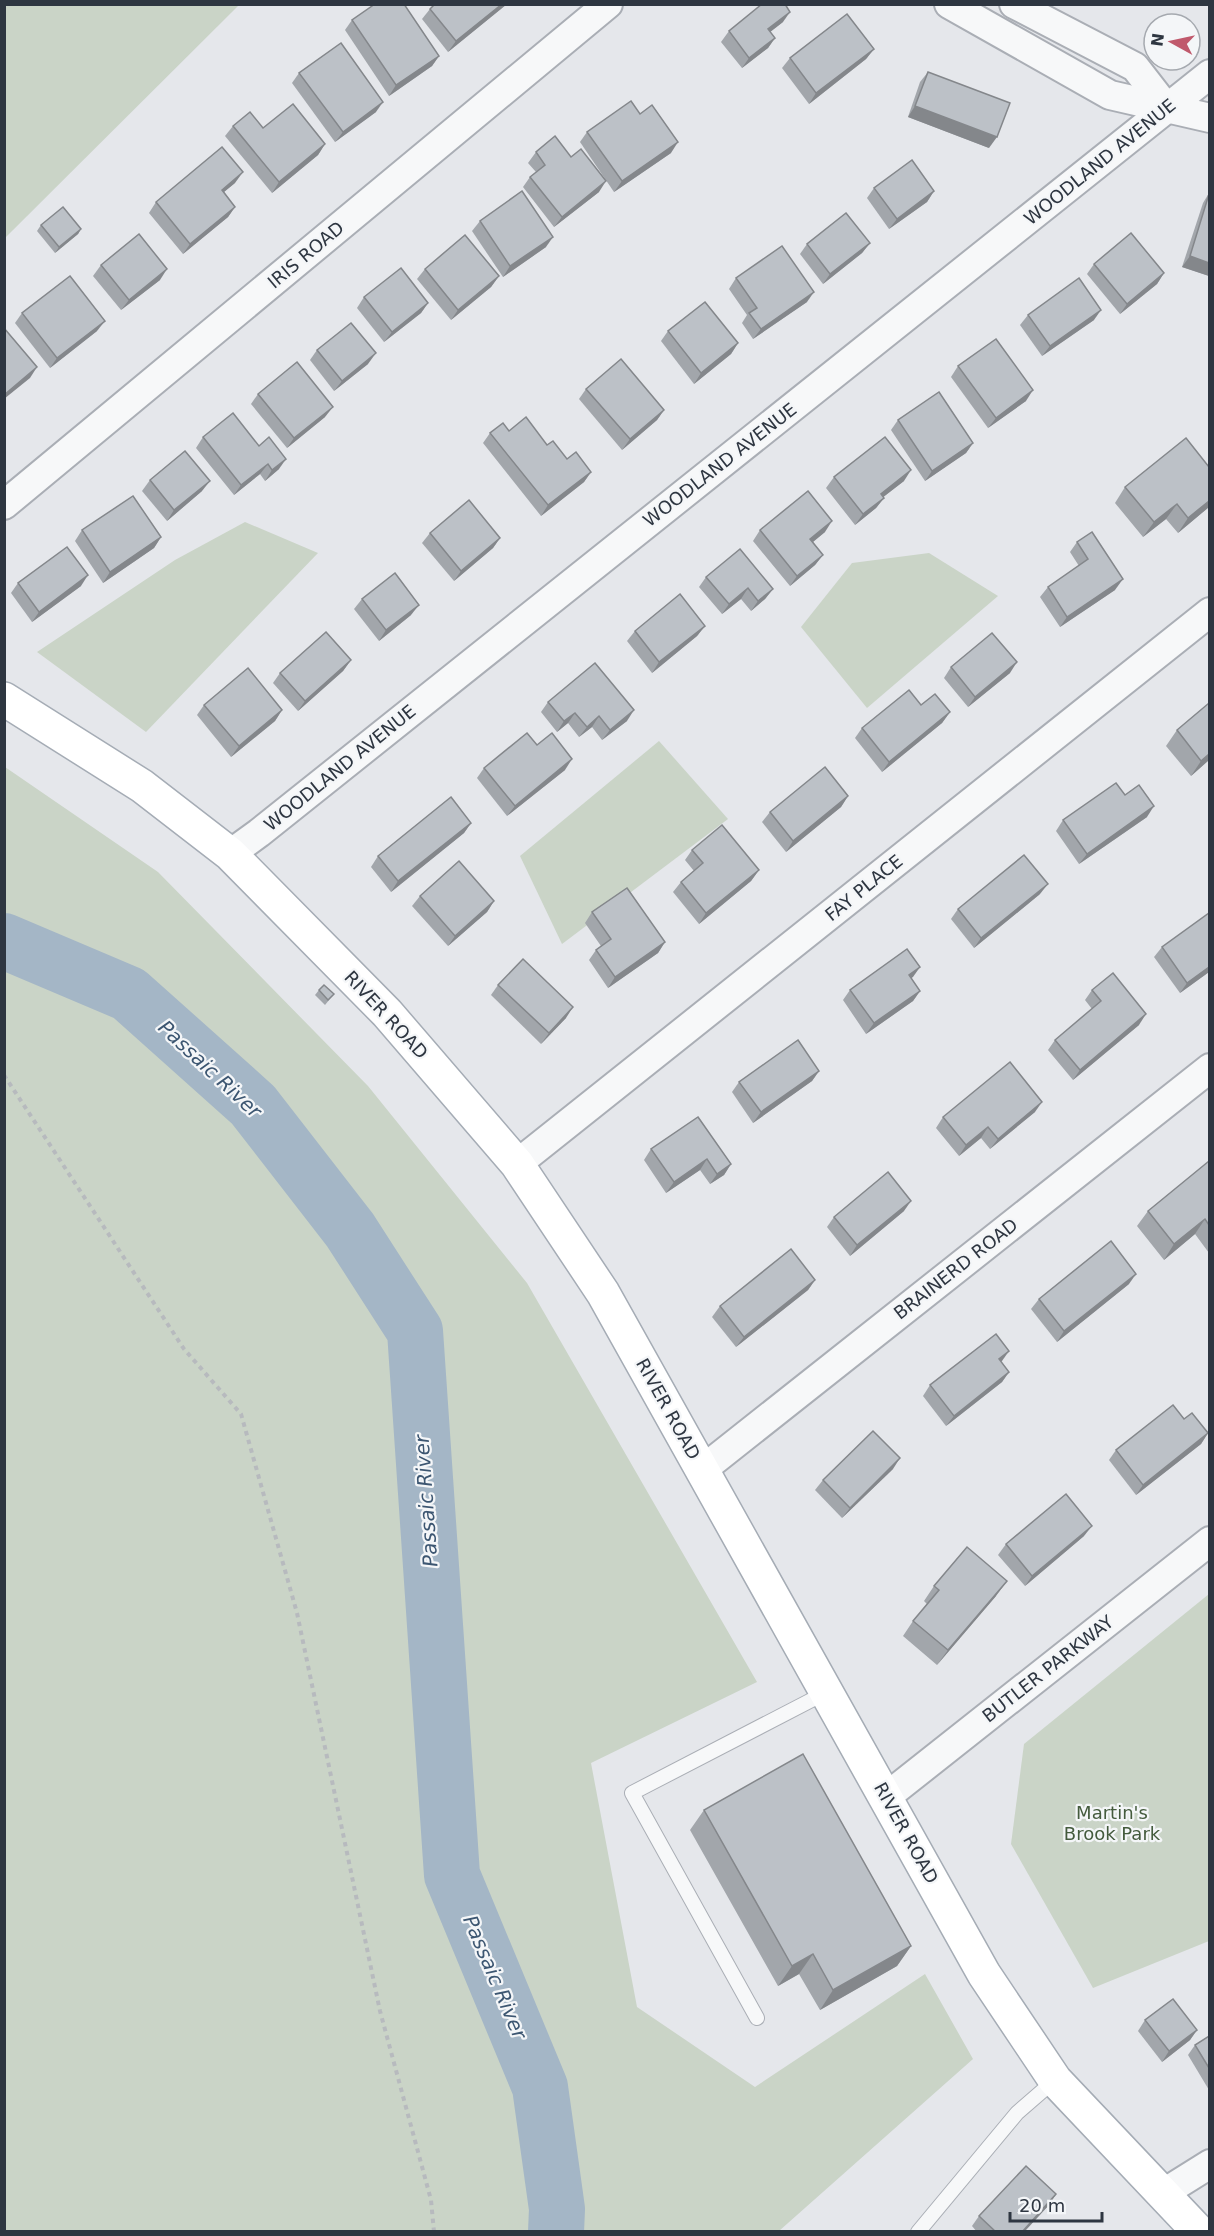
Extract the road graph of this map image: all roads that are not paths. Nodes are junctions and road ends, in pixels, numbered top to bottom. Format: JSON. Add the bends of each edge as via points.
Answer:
{"nodes":[{"id":1,"x":608,"y":4,"type":"edge"},
{"id":2,"x":949,"y":4,"type":"edge"},
{"id":3,"x":1014,"y":4,"type":"edge"},
{"id":4,"x":1209,"y":74,"type":"edge"},
{"id":5,"x":1166,"y":107,"type":"junction"},
{"id":6,"x":1209,"y":118,"type":"edge"},
{"id":7,"x":4,"y":505,"type":"edge"},
{"id":8,"x":1209,"y":612,"type":"edge"},
{"id":9,"x":4,"y":699,"type":"edge"},
{"id":10,"x":230,"y":854,"type":"junction"},
{"id":11,"x":1209,"y":1068,"type":"edge"},
{"id":12,"x":517,"y":1164,"type":"junction"},
{"id":13,"x":702,"y":1470,"type":"junction"},
{"id":14,"x":1209,"y":1541,"type":"edge"},
{"id":15,"x":827,"y":1692,"type":"junction"},
{"id":16,"x":886,"y":1797,"type":"junction"},
{"id":17,"x":757,"y":2018,"type":"dead end"},
{"id":18,"x":1055,"y":2080,"type":"junction"},
{"id":19,"x":1209,"y":2164,"type":"edge"},
{"id":20,"x":1162,"y":2194,"type":"junction"},
{"id":21,"x":918,"y":2232,"type":"edge"},
{"id":22,"x":1199,"y":2232,"type":"edge"}],
"edges":[{"from":1,"to":7,"type":"street","name":"IRIS ROAD"},
{"from":2,"to":5,"type":"street","via":[[1110,95]]},
{"from":3,"to":5,"type":"street","via":[[1135,67]]},
{"from":4,"to":5,"type":"street","name":"WOODLAND AVENUE"},
{"from":5,"to":6,"type":"street"},
{"from":5,"to":10,"type":"street","name":"WOODLAND AVENUE","via":[[1117,150]]},
{"from":8,"to":12,"type":"street","name":"FAY PLACE"},
{"from":9,"to":10,"type":"main road","name":"RIVER ROAD","via":[[142,786]]},
{"from":10,"to":12,"type":"main road","name":"RIVER ROAD","via":[[387,1013]]},
{"from":11,"to":13,"type":"street","name":"BRAINERD ROAD"},
{"from":12,"to":13,"type":"main road","name":"RIVER ROAD","via":[[603,1293]]},
{"from":13,"to":15,"type":"main road","name":"RIVER ROAD"},
{"from":14,"to":16,"type":"street","name":"BUTLER PARKWAY"},
{"from":15,"to":16,"type":"main road","name":"RIVER ROAD"},
{"from":15,"to":17,"type":"lane","via":[[632,1793]]},
{"from":16,"to":18,"type":"main road","name":"RIVER ROAD","via":[[984,1974]]},
{"from":18,"to":20,"type":"main road","name":"RIVER ROAD"},
{"from":18,"to":21,"type":"lane","via":[[1017,2113]]},
{"from":19,"to":20,"type":"street"},
{"from":20,"to":22,"type":"main road","name":"RIVER ROAD"}]}
